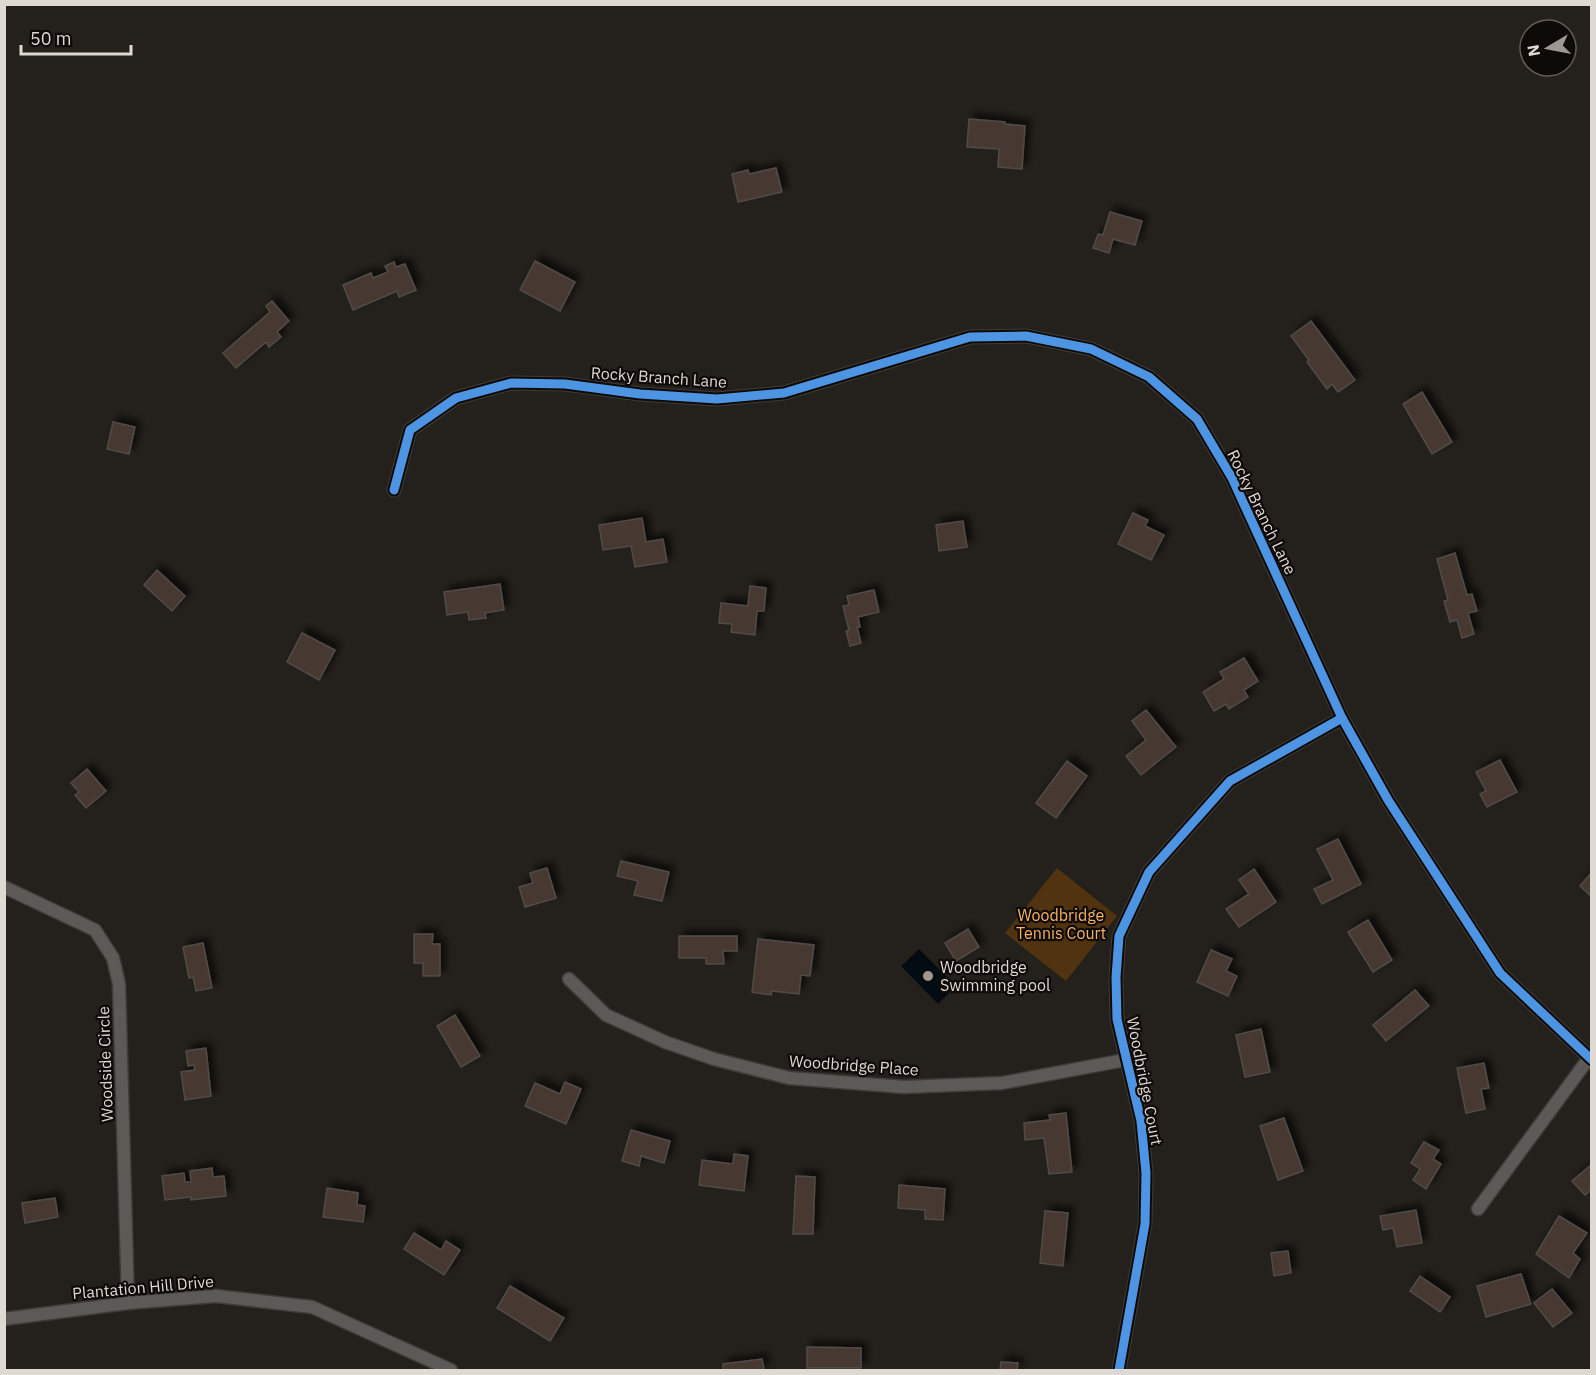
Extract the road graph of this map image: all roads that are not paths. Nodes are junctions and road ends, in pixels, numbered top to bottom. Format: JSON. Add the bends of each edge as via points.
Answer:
{"nodes":[{"id":1,"x":394,"y":490,"type":"dead end"},
{"id":2,"x":1342,"y":718,"type":"junction"},
{"id":3,"x":4,"y":887,"type":"edge"},
{"id":4,"x":568,"y":978,"type":"dead end"},
{"id":5,"x":1590,"y":1059,"type":"edge"},
{"id":6,"x":1125,"y":1060,"type":"junction"},
{"id":7,"x":1478,"y":1209,"type":"dead end"},
{"id":8,"x":128,"y":1303,"type":"junction"},
{"id":9,"x":4,"y":1319,"type":"edge"},
{"id":10,"x":451,"y":1371,"type":"edge"},
{"id":11,"x":1119,"y":1371,"type":"edge"}],
"edges":[{"from":1,"to":2,"type":"street","name":"Rocky Branch Lane","via":[[410,430],[456,398],[511,383],[566,384],[717,399],[784,393],[970,337],[1026,336],[1091,349],[1149,377],[1197,419],[1232,478]]},
{"from":2,"to":5,"type":"street","name":"Rocky Branch Lane","via":[[1388,800],[1500,973]]},
{"from":2,"to":6,"type":"street","name":"Woodbridge Court","via":[[1230,782],[1149,872],[1119,936],[1117,1019]]},
{"from":3,"to":8,"type":"street","name":"Woodside Circle","via":[[95,930],[113,958],[119,984]]},
{"from":4,"to":6,"type":"street","name":"Woodbridge Place","via":[[606,1015],[714,1059],[789,1078],[904,1087],[1002,1083]]},
{"from":5,"to":7,"type":"street"},
{"from":6,"to":11,"type":"street","name":"Woodbridge Court","via":[[1141,1121],[1146,1184],[1145,1224]]},
{"from":8,"to":9,"type":"street","name":"Plantation Hill Drive"},
{"from":8,"to":10,"type":"street","name":"Plantation Hill Drive","via":[[216,1296],[312,1307]]}]}
